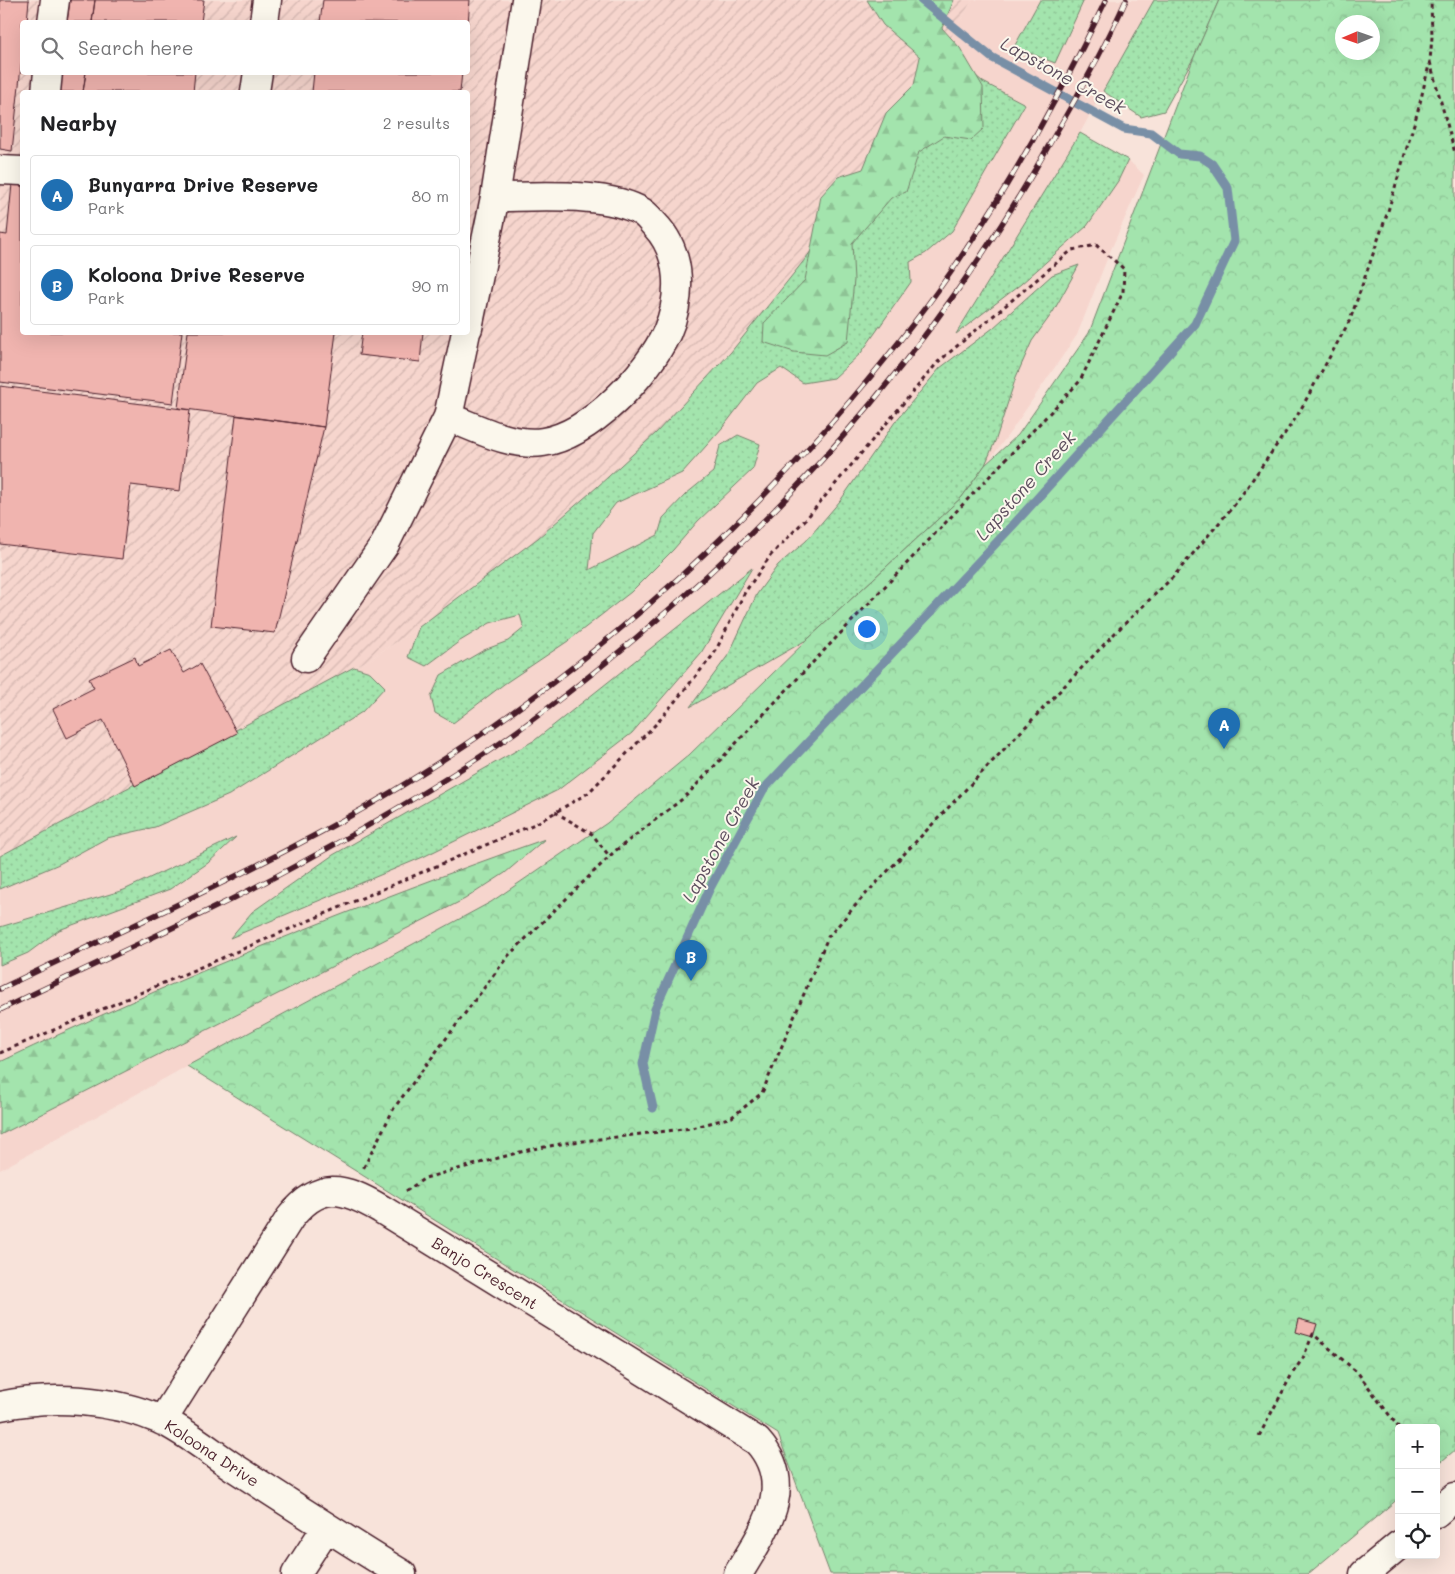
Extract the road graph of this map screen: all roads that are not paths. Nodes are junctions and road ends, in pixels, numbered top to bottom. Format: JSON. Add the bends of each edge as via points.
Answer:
{"nodes":[{"id":1,"x":55,"y":0,"type":"edge"},
{"id":2,"x":267,"y":0,"type":"edge"},
{"id":3,"x":526,"y":0,"type":"edge"},
{"id":4,"x":52,"y":20,"type":"edge"},
{"id":5,"x":264,"y":20,"type":"edge"},
{"id":6,"x":48,"y":75,"type":"edge"},
{"id":7,"x":258,"y":75,"type":"edge"},
{"id":8,"x":46,"y":90,"type":"edge"},
{"id":9,"x":255,"y":90,"type":"edge"},
{"id":10,"x":0,"y":170,"type":"edge"},
{"id":11,"x":20,"y":171,"type":"edge"},
{"id":12,"x":496,"y":198,"type":"junction"},
{"id":13,"x":470,"y":319,"type":"edge"},
{"id":14,"x":465,"y":335,"type":"edge"},
{"id":15,"x":448,"y":417,"type":"junction"},
{"id":16,"x":306,"y":658,"type":"dead end"},
{"id":17,"x":0,"y":1406,"type":"edge"},
{"id":18,"x":162,"y":1420,"type":"junction"},
{"id":19,"x":1455,"y":1497,"type":"edge"},
{"id":20,"x":1440,"y":1510,"type":"edge"},
{"id":21,"x":326,"y":1528,"type":"junction"},
{"id":22,"x":1395,"y":1548,"type":"edge"},
{"id":23,"x":296,"y":1574,"type":"edge"},
{"id":24,"x":402,"y":1574,"type":"edge"},
{"id":25,"x":738,"y":1574,"type":"edge"},
{"id":26,"x":1364,"y":1574,"type":"edge"}],
"edges":[{"from":1,"to":4,"type":"street"},
{"from":2,"to":5,"type":"street"},
{"from":3,"to":12,"type":"street"},
{"from":6,"to":8,"type":"street"},
{"from":7,"to":9,"type":"street"},
{"from":10,"to":11,"type":"street"},
{"from":12,"to":13,"type":"street"},
{"from":12,"to":15,"type":"street","via":[[579,198],[615,202],[642,212],[666,236],[676,262],[676,297],[667,332],[649,360],[610,407],[573,433],[542,442],[513,440]]},
{"from":14,"to":15,"type":"street"},
{"from":15,"to":16,"type":"street","via":[[385,544]]},
{"from":17,"to":18,"type":"street","name":"Koloona Drive","via":[[48,1399],[120,1408]]},
{"from":18,"to":21,"type":"street","name":"Koloona Drive"},
{"from":18,"to":25,"type":"street","name":"Banjo Crescent","via":[[300,1205],[330,1191],[351,1194],[381,1208],[757,1441],[771,1462],[776,1494],[768,1524]]},
{"from":19,"to":20,"type":"street"},
{"from":21,"to":23,"type":"street"},
{"from":21,"to":24,"type":"street","name":"Koloona Drive"},
{"from":22,"to":26,"type":"street"}]}
